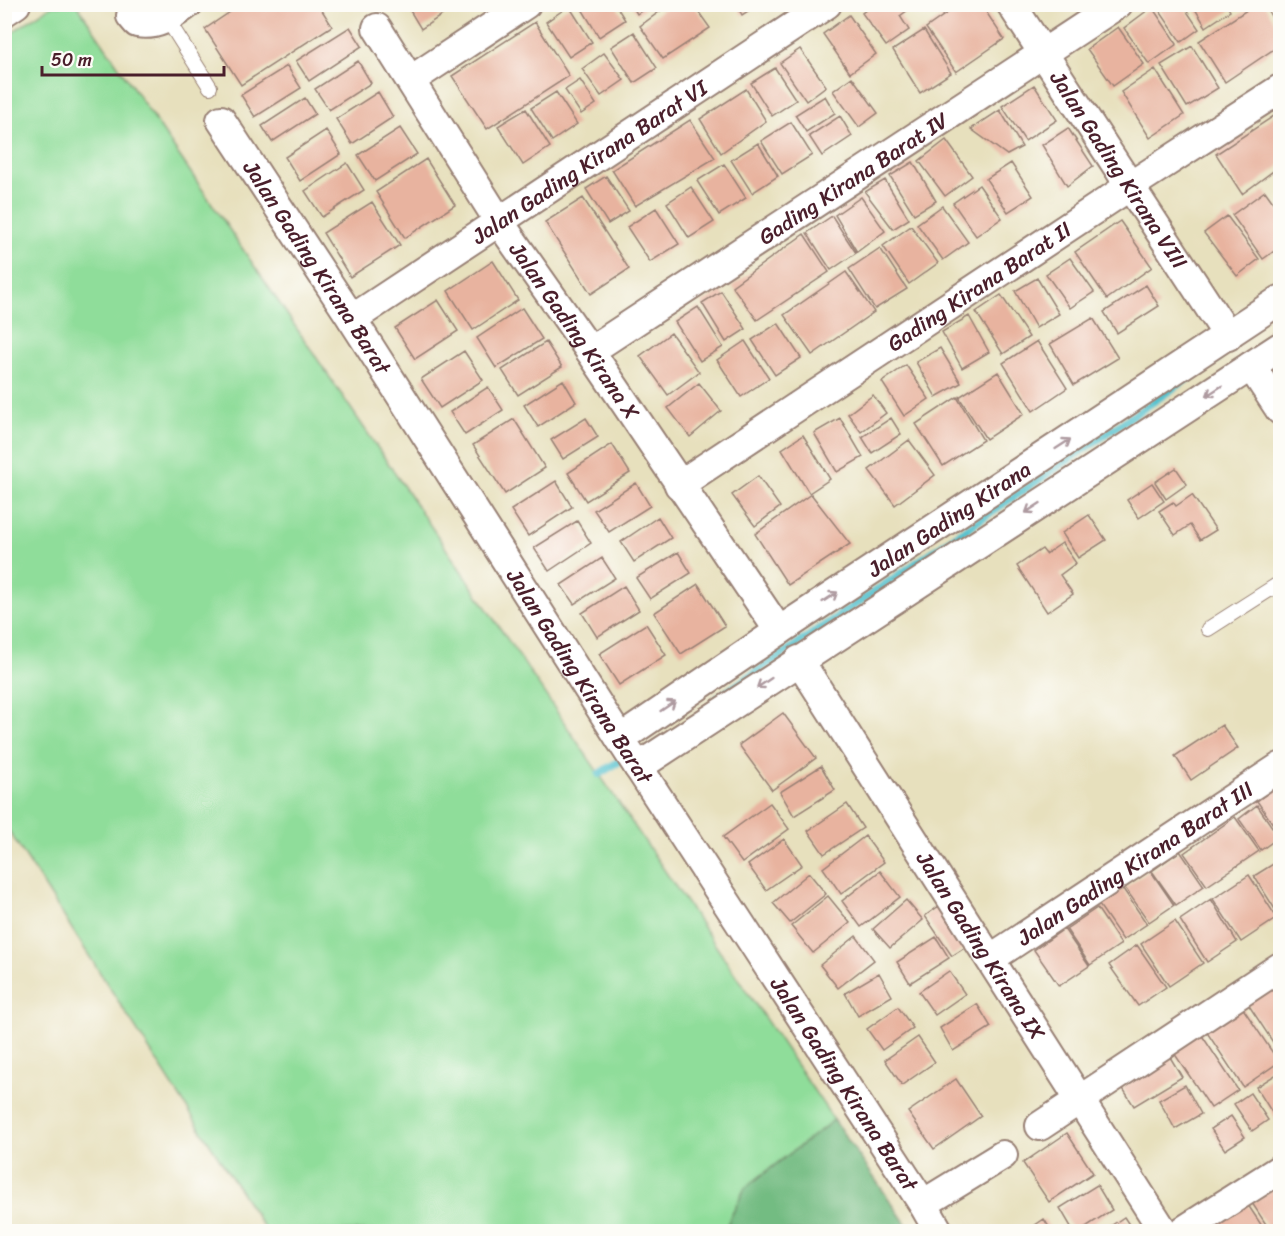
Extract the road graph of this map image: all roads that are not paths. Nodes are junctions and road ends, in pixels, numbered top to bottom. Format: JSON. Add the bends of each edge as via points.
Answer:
{"nodes":[{"id":1,"x":16,"y":4,"type":"edge"},
{"id":2,"x":134,"y":4,"type":"edge"},
{"id":3,"x":526,"y":4,"type":"edge"},
{"id":4,"x":826,"y":4,"type":"edge"},
{"id":5,"x":1011,"y":4,"type":"edge"},
{"id":6,"x":1118,"y":4,"type":"edge"},
{"id":7,"x":178,"y":11,"type":"edge"},
{"id":8,"x":4,"y":12,"type":"edge"},
{"id":9,"x":377,"y":28,"type":"dead end"},
{"id":10,"x":1043,"y":53,"type":"junction"},
{"id":11,"x":411,"y":80,"type":"junction"},
{"id":12,"x":210,"y":87,"type":"dead end"},
{"id":13,"x":1281,"y":89,"type":"edge"},
{"id":14,"x":221,"y":120,"type":"dead end"},
{"id":15,"x":1130,"y":186,"type":"junction"},
{"id":16,"x":500,"y":223,"type":"junction"},
{"id":17,"x":1281,"y":300,"type":"edge"},
{"id":18,"x":352,"y":319,"type":"junction"},
{"id":19,"x":1228,"y":336,"type":"junction"},
{"id":20,"x":1281,"y":347,"type":"edge"},
{"id":21,"x":590,"y":351,"type":"junction"},
{"id":22,"x":1251,"y":366,"type":"junction"},
{"id":23,"x":1281,"y":410,"type":"edge"},
{"id":24,"x":679,"y":485,"type":"junction"},
{"id":25,"x":1281,"y":583,"type":"edge"},
{"id":26,"x":1208,"y":629,"type":"dead end"},
{"id":27,"x":778,"y":631,"type":"junction"},
{"id":28,"x":799,"y":660,"type":"junction"},
{"id":29,"x":620,"y":739,"type":"junction"},
{"id":30,"x":638,"y":767,"type":"junction"},
{"id":31,"x":1281,"y":767,"type":"edge"},
{"id":32,"x":990,"y":960,"type":"junction"},
{"id":33,"x":1281,"y":967,"type":"edge"},
{"id":34,"x":1079,"y":1098,"type":"junction"},
{"id":35,"x":1040,"y":1126,"type":"dead end"},
{"id":36,"x":1003,"y":1155,"type":"dead end"},
{"id":37,"x":1281,"y":1169,"type":"edge"},
{"id":38,"x":923,"y":1204,"type":"junction"},
{"id":39,"x":939,"y":1232,"type":"edge"},
{"id":40,"x":1164,"y":1232,"type":"edge"},
{"id":41,"x":1181,"y":1232,"type":"edge"}],
"edges":[{"from":1,"to":8,"type":"street"},
{"from":2,"to":7,"type":"street","via":[[130,16],[147,25]]},
{"from":3,"to":11,"type":"street"},
{"from":4,"to":16,"type":"street","name":"Jalan Gading Kirana Barat VI"},
{"from":5,"to":10,"type":"street","name":"Jalan Gading Kirana VIII"},
{"from":6,"to":10,"type":"street","name":"Gading Kirana Barat IV"},
{"from":7,"to":12,"type":"lane"},
{"from":9,"to":11,"type":"street","name":"Jalan Gading Kirana X"},
{"from":10,"to":15,"type":"street","name":"Jalan Gading Kirana VIII"},
{"from":10,"to":21,"type":"street","name":"Gading Kirana Barat IV"},
{"from":11,"to":16,"type":"street","name":"Jalan Gading Kirana X"},
{"from":13,"to":15,"type":"street","name":"Gading Kirana Barat II"},
{"from":14,"to":18,"type":"street","name":"Jalan Gading Kirana Barat"},
{"from":15,"to":19,"type":"street","name":"Jalan Gading Kirana VIII"},
{"from":15,"to":24,"type":"street","name":"Gading Kirana Barat II"},
{"from":16,"to":18,"type":"street","name":"Jalan Gading Kirana Barat VI"},
{"from":16,"to":21,"type":"street","name":"Jalan Gading Kirana X"},
{"from":17,"to":19,"type":"street","name":"Jalan Gading Kirana"},
{"from":18,"to":29,"type":"street","name":"Jalan Gading Kirana Barat"},
{"from":27,"to":19,"type":"street","name":"Jalan Gading Kirana","one_way":true},
{"from":20,"to":22,"type":"street","name":"Jalan Gading Kirana"},
{"from":21,"to":24,"type":"street","name":"Jalan Gading Kirana X"},
{"from":22,"to":23,"type":"street"},
{"from":22,"to":28,"type":"street","name":"Jalan Gading Kirana","one_way":true},
{"from":24,"to":27,"type":"street","name":"Jalan Gading Kirana X"},
{"from":25,"to":26,"type":"lane"},
{"from":29,"to":27,"type":"street","name":"Jalan Gading Kirana","one_way":true},
{"from":28,"to":30,"type":"street","name":"Jalan Gading Kirana","one_way":true},
{"from":28,"to":32,"type":"street","name":"Jalan Gading Kirana IX"},
{"from":29,"to":30,"type":"street","name":"Jalan Gading Kirana Barat"},
{"from":30,"to":38,"type":"street","name":"Jalan Gading Kirana Barat"},
{"from":31,"to":32,"type":"street","name":"Jalan Gading Kirana Barat III"},
{"from":32,"to":34,"type":"street","name":"Jalan Gading Kirana IX"},
{"from":33,"to":34,"type":"street"},
{"from":34,"to":35,"type":"street"},
{"from":34,"to":40,"type":"street","name":"Jalan Gading Kirana IX"},
{"from":36,"to":38,"type":"street"},
{"from":37,"to":41,"type":"street"},
{"from":38,"to":39,"type":"street","name":"Jalan Gading Kirana Barat"}]}
